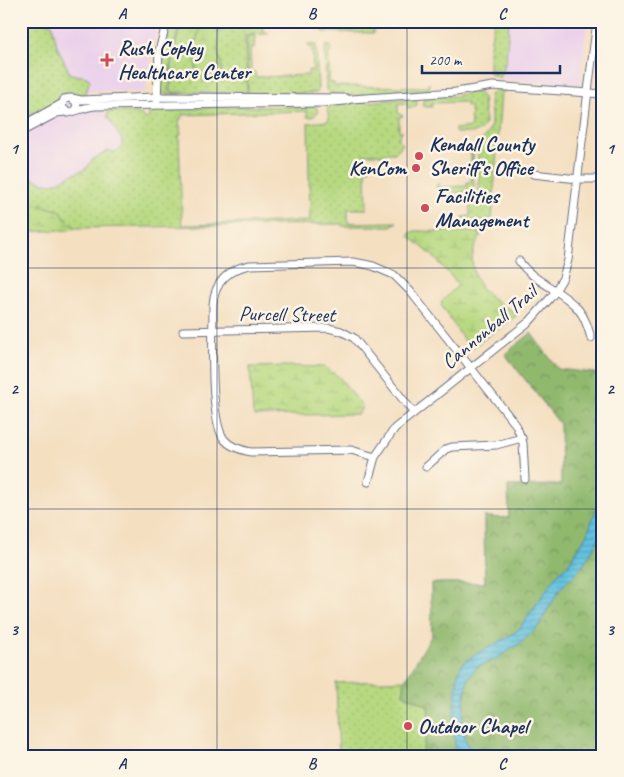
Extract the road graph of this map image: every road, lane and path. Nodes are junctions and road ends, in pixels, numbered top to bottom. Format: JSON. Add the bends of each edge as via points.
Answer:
{"nodes":[{"id":1,"x":167,"y":21,"type":"edge"},
{"id":2,"x":598,"y":21,"type":"edge"},
{"id":3,"x":588,"y":93,"type":"junction"},
{"id":4,"x":603,"y":94,"type":"edge"},
{"id":5,"x":70,"y":98,"type":"junction"},
{"id":6,"x":157,"y":101,"type":"junction"},
{"id":7,"x":98,"y":102,"type":"junction"},
{"id":8,"x":61,"y":104,"type":"junction"},
{"id":9,"x":74,"y":111,"type":"junction"},
{"id":10,"x":65,"y":112,"type":"junction"},
{"id":11,"x":21,"y":126,"type":"edge"},
{"id":12,"x":21,"y":132,"type":"edge"},
{"id":13,"x":533,"y":174,"type":"dead end"},
{"id":14,"x":578,"y":179,"type":"junction"},
{"id":15,"x":603,"y":179,"type":"edge"},
{"id":16,"x":519,"y":261,"type":"dead end"},
{"id":17,"x":217,"y":271,"type":"dead end"},
{"id":18,"x":224,"y":276,"type":"junction"},
{"id":19,"x":556,"y":291,"type":"junction"},
{"id":20,"x":213,"y":330,"type":"junction"},
{"id":21,"x":183,"y":331,"type":"dead end"},
{"id":22,"x":591,"y":338,"type":"dead end"},
{"id":23,"x":470,"y":368,"type":"junction"},
{"id":24,"x":413,"y":412,"type":"junction"},
{"id":25,"x":522,"y":438,"type":"junction"},
{"id":26,"x":375,"y":457,"type":"junction"},
{"id":27,"x":426,"y":467,"type":"dead end"},
{"id":28,"x":525,"y":479,"type":"dead end"},
{"id":29,"x":368,"y":482,"type":"dead end"}],
"edges":[{"from":1,"to":6,"type":"street","via":[[159,51]]},
{"from":2,"to":3,"type":"street","name":"Cannonball Trail"},
{"from":3,"to":4,"type":"street"},
{"from":3,"to":6,"type":"street","via":[[493,86],[456,92],[351,99]]},
{"from":3,"to":14,"type":"street","name":"Cannonball Trail"},
{"from":5,"to":7,"type":"street"},
{"from":5,"to":8,"type":"street"},
{"from":5,"to":9,"type":"street","via":[[76,102]]},
{"from":6,"to":7,"type":"street"},
{"from":7,"to":9,"type":"street"},
{"from":8,"to":10,"type":"street"},
{"from":8,"to":11,"type":"street"},
{"from":9,"to":10,"type":"street"},
{"from":10,"to":12,"type":"street"},
{"from":13,"to":14,"type":"street"},
{"from":14,"to":15,"type":"street"},
{"from":14,"to":19,"type":"street","name":"Cannonball Trail","via":[[570,255]]},
{"from":16,"to":19,"type":"street","via":[[531,275]]},
{"from":17,"to":18,"type":"street"},
{"from":18,"to":20,"type":"street","via":[[213,299]]},
{"from":18,"to":23,"type":"street","via":[[254,264],[353,262],[373,266],[394,276],[410,291]]},
{"from":19,"to":22,"type":"street","via":[[577,309]]},
{"from":19,"to":23,"type":"street","name":"Cannonball Trail","via":[[530,321]]},
{"from":20,"to":21,"type":"street","name":"Purcell Street"},
{"from":20,"to":24,"type":"street","name":"Purcell Street","via":[[328,328],[342,331],[360,344]]},
{"from":20,"to":26,"type":"street","via":[[215,412],[222,437],[230,445],[251,452],[351,450]]},
{"from":23,"to":24,"type":"street","name":"Cannonball Trail"},
{"from":23,"to":25,"type":"street"},
{"from":24,"to":26,"type":"street","name":"Cannonball Trail","via":[[395,428]]},
{"from":25,"to":27,"type":"street","via":[[489,446],[452,447]]},
{"from":25,"to":28,"type":"street"},
{"from":26,"to":29,"type":"street","name":"Cannonball Trail"}]}
